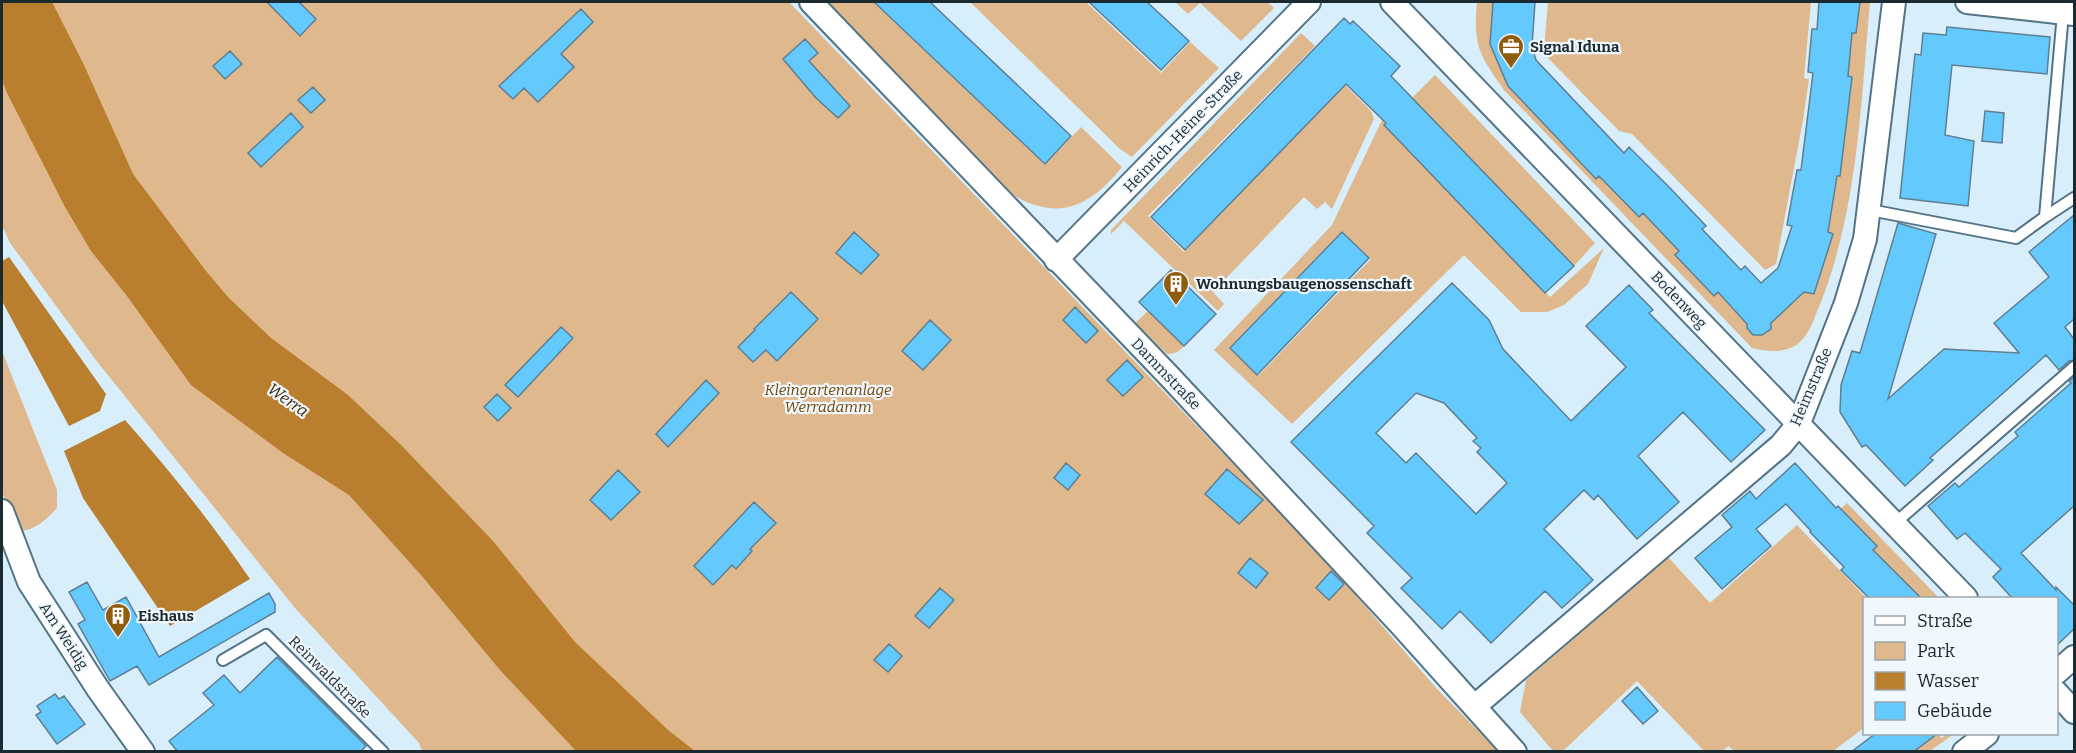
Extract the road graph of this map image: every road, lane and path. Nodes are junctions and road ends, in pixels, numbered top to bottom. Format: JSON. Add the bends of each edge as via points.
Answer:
{"nodes":[{"id":1,"x":810,"y":2,"type":"edge"},
{"id":2,"x":1309,"y":2,"type":"edge"},
{"id":3,"x":1392,"y":2,"type":"edge"},
{"id":4,"x":1894,"y":2,"type":"edge"},
{"id":5,"x":1967,"y":2,"type":"edge"},
{"id":6,"x":2068,"y":14,"type":"edge"},
{"id":7,"x":2074,"y":198,"type":"edge"},
{"id":8,"x":1870,"y":210,"type":"junction"},
{"id":9,"x":2045,"y":217,"type":"junction"},
{"id":10,"x":1056,"y":260,"type":"junction"},
{"id":11,"x":2074,"y":367,"type":"edge"},
{"id":12,"x":1799,"y":423,"type":"junction"},
{"id":13,"x":2,"y":511,"type":"edge"},
{"id":14,"x":1894,"y":524,"type":"junction"},
{"id":15,"x":1965,"y":597,"type":"edge"},
{"id":16,"x":2074,"y":657,"type":"edge"},
{"id":17,"x":223,"y":660,"type":"dead end"},
{"id":18,"x":2058,"y":671,"type":"edge"},
{"id":19,"x":2058,"y":694,"type":"edge"},
{"id":20,"x":1475,"y":706,"type":"junction"},
{"id":21,"x":2074,"y":712,"type":"edge"},
{"id":22,"x":1986,"y":735,"type":"edge"},
{"id":23,"x":144,"y":752,"type":"edge"},
{"id":24,"x":383,"y":752,"type":"edge"},
{"id":25,"x":1515,"y":752,"type":"edge"},
{"id":26,"x":1964,"y":752,"type":"edge"}],
"edges":[{"from":1,"to":10,"type":"street","name":"Dammstraße"},
{"from":2,"to":10,"type":"street","name":"Heinrich-Heine-Straße"},
{"from":3,"to":12,"type":"street","name":"Bodenweg"},
{"from":4,"to":8,"type":"street","name":"Heimstraße"},
{"from":5,"to":6,"type":"street"},
{"from":6,"to":9,"type":"lane"},
{"from":7,"to":9,"type":"lane"},
{"from":8,"to":9,"type":"lane","via":[[2016,238]]},
{"from":8,"to":12,"type":"street","name":"Heimstraße","via":[[1846,303]]},
{"from":10,"to":20,"type":"street","name":"Dammstraße"},
{"from":11,"to":14,"type":"lane"},
{"from":12,"to":14,"type":"street","name":"Bodenweg"},
{"from":12,"to":20,"type":"street","name":"Heimstraße","via":[[1781,445]]},
{"from":13,"to":23,"type":"street","name":"Am Weidig","via":[[29,582]]},
{"from":14,"to":15,"type":"street","name":"Bodenweg"},
{"from":16,"to":18,"type":"street"},
{"from":17,"to":24,"type":"lane","name":"Reinwaldstraße","via":[[266,634]]},
{"from":19,"to":21,"type":"street"},
{"from":20,"to":25,"type":"street","name":"Dammstraße"},
{"from":22,"to":26,"type":"street"}]}
